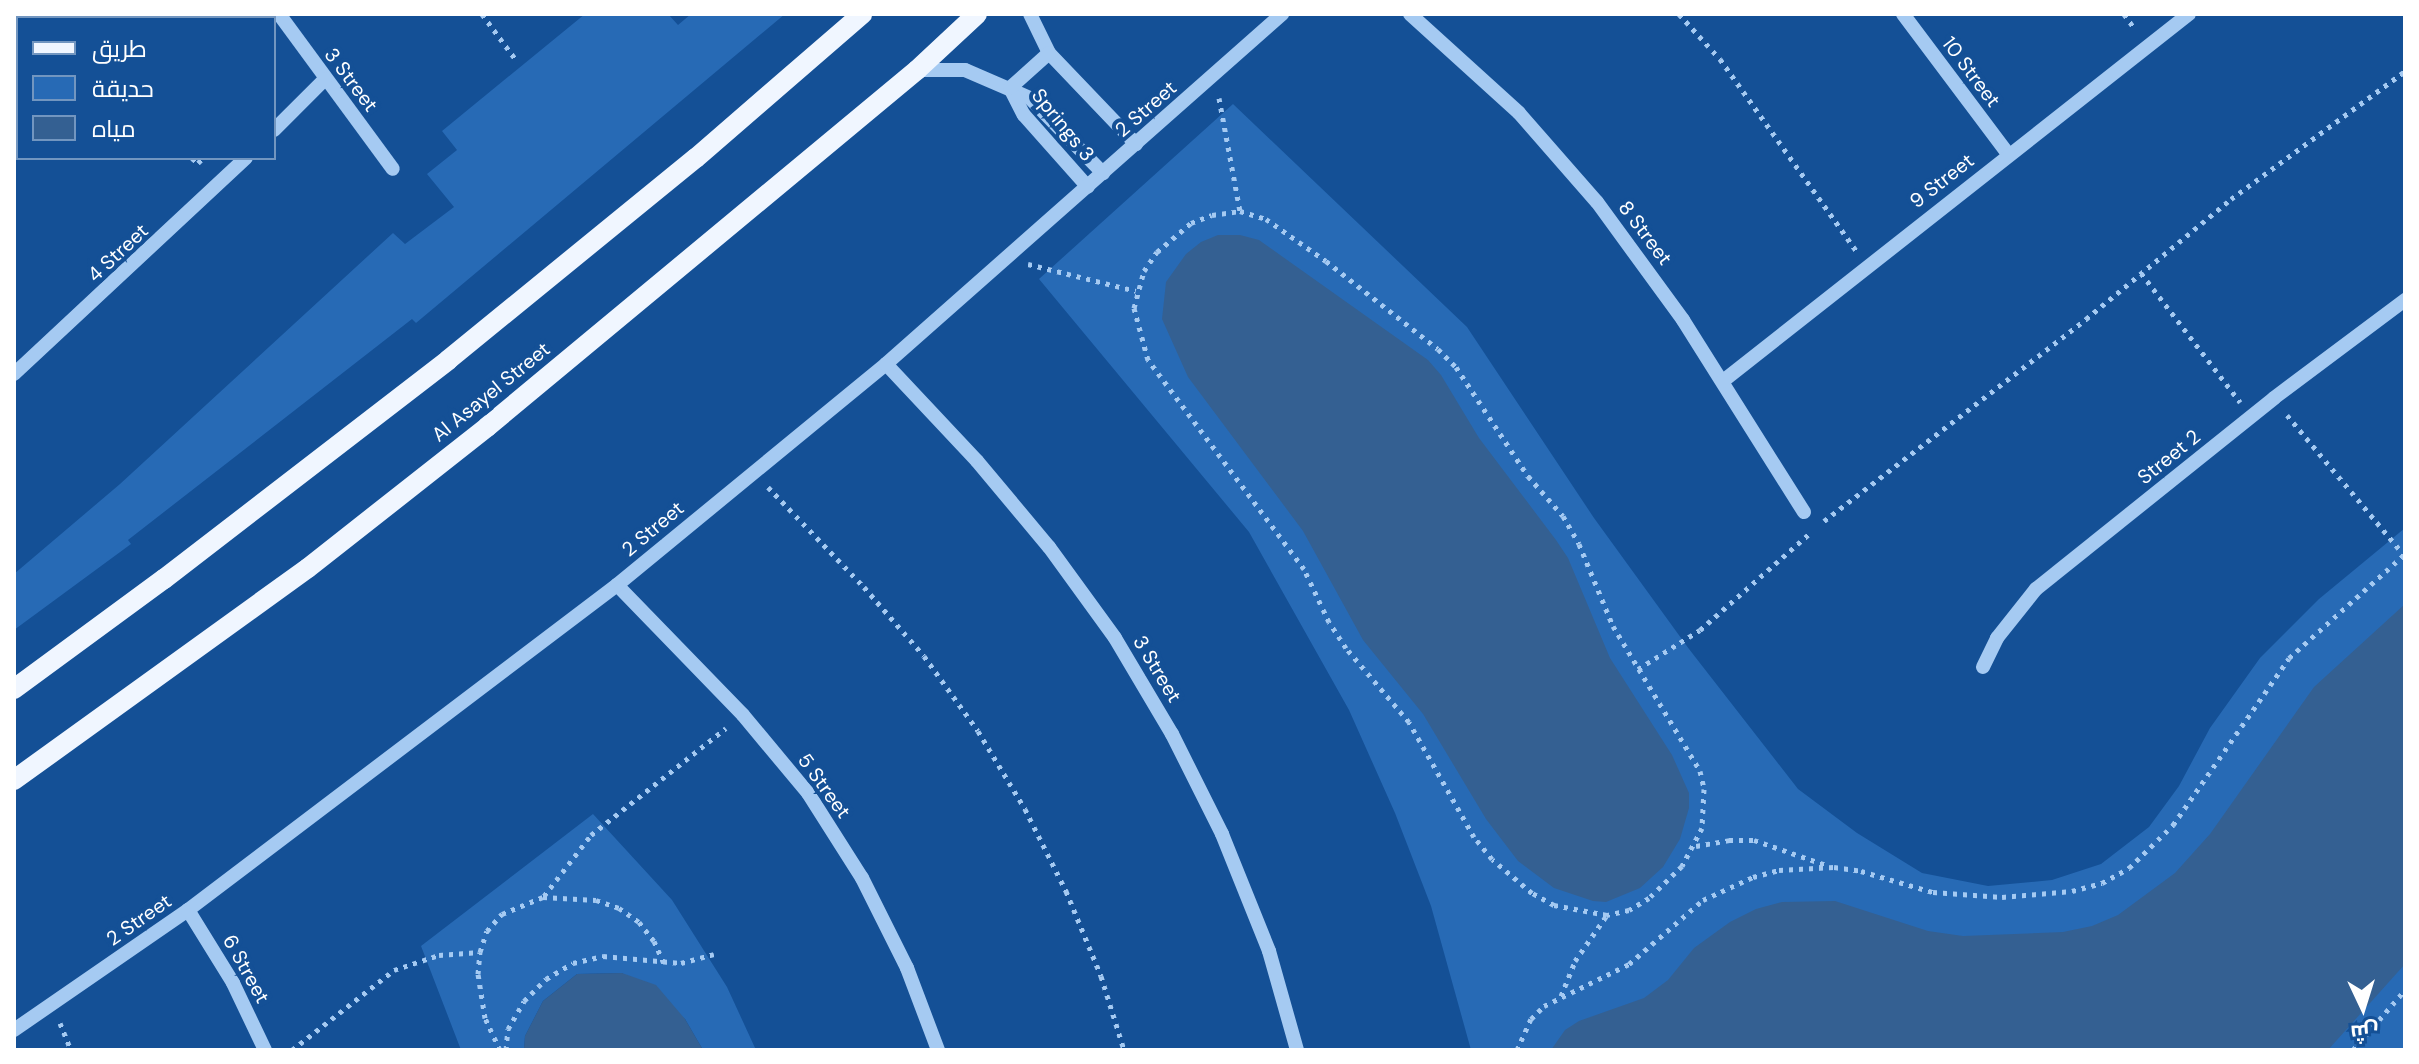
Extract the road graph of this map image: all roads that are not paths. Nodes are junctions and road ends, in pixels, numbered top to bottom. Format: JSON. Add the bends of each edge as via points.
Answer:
{"nodes":[{"id":1,"x":279,"y":14,"type":"edge"},
{"id":2,"x":862,"y":14,"type":"edge"},
{"id":3,"x":977,"y":14,"type":"edge"},
{"id":4,"x":1030,"y":14,"type":"edge"},
{"id":5,"x":1282,"y":14,"type":"edge"},
{"id":6,"x":1410,"y":14,"type":"edge"},
{"id":7,"x":1903,"y":14,"type":"edge"},
{"id":8,"x":2189,"y":14,"type":"edge"},
{"id":9,"x":1049,"y":53,"type":"junction"},
{"id":10,"x":917,"y":70,"type":"junction"},
{"id":11,"x":325,"y":79,"type":"junction"},
{"id":12,"x":1010,"y":88,"type":"junction"},
{"id":13,"x":276,"y":128,"type":"edge"},
{"id":14,"x":1136,"y":144,"type":"junction"},
{"id":15,"x":2008,"y":154,"type":"junction"},
{"id":16,"x":244,"y":160,"type":"edge"},
{"id":17,"x":393,"y":169,"type":"dead end"},
{"id":18,"x":1103,"y":173,"type":"junction"},
{"id":19,"x":1088,"y":187,"type":"junction"},
{"id":20,"x":2405,"y":300,"type":"edge"},
{"id":21,"x":886,"y":364,"type":"junction"},
{"id":22,"x":14,"y":374,"type":"edge"},
{"id":23,"x":1723,"y":381,"type":"junction"},
{"id":24,"x":1804,"y":512,"type":"dead end"},
{"id":25,"x":617,"y":585,"type":"junction"},
{"id":26,"x":1983,"y":667,"type":"dead end"},
{"id":27,"x":14,"y":689,"type":"edge"},
{"id":28,"x":14,"y":780,"type":"edge"},
{"id":29,"x":188,"y":910,"type":"junction"},
{"id":30,"x":14,"y":1030,"type":"edge"},
{"id":31,"x":265,"y":1050,"type":"edge"},
{"id":32,"x":938,"y":1050,"type":"edge"},
{"id":33,"x":1297,"y":1050,"type":"edge"}],
"edges":[{"from":1,"to":11,"type":"street","name":"3 Street"},
{"from":2,"to":27,"type":"main road","via":[[696,158],[448,360]]},
{"from":3,"to":10,"type":"main road","name":"Al Asayel Street"},
{"from":4,"to":9,"type":"street","name":"Springs 3"},
{"from":5,"to":14,"type":"street","name":"2 Street"},
{"from":6,"to":23,"type":"street","name":"8 Street","via":[[1519,113],[1597,202]]},
{"from":7,"to":15,"type":"street","name":"10 Street"},
{"from":8,"to":15,"type":"street","name":"9 Street"},
{"from":9,"to":12,"type":"street"},
{"from":9,"to":14,"type":"street","name":"Springs 3"},
{"from":10,"to":12,"type":"street","name":"Springs 3","via":[[965,70]]},
{"from":10,"to":28,"type":"main road","name":"Al Asayel Street","via":[[368,521],[133,698]]},
{"from":11,"to":13,"type":"street"},
{"from":11,"to":17,"type":"street","name":"3 Street"},
{"from":12,"to":18,"type":"street","name":"Springs 3","via":[[1045,111]]},
{"from":12,"to":19,"type":"street","name":"Springs 3","via":[[1024,115]]},
{"from":14,"to":18,"type":"street","name":"2 Street"},
{"from":15,"to":23,"type":"street","name":"9 Street"},
{"from":16,"to":22,"type":"street","name":"4 Street"},
{"from":18,"to":19,"type":"street","name":"2 Street"},
{"from":19,"to":21,"type":"street","name":"2 Street"},
{"from":20,"to":26,"type":"street","name":"Street 2","via":[[2036,589],[2005,625]]},
{"from":21,"to":25,"type":"street","name":"2 Street"},
{"from":21,"to":33,"type":"street","name":"3 Street","via":[[1049,547],[1115,638],[1172,734],[1222,834],[1269,951]]},
{"from":23,"to":24,"type":"street","name":"8 Street"},
{"from":25,"to":29,"type":"street","name":"2 Street"},
{"from":25,"to":32,"type":"street","name":"5 Street","via":[[743,715],[808,793],[862,878],[907,968]]},
{"from":29,"to":30,"type":"street","name":"2 Street"},
{"from":29,"to":31,"type":"street","name":"6 Street","via":[[233,983]]}]}
